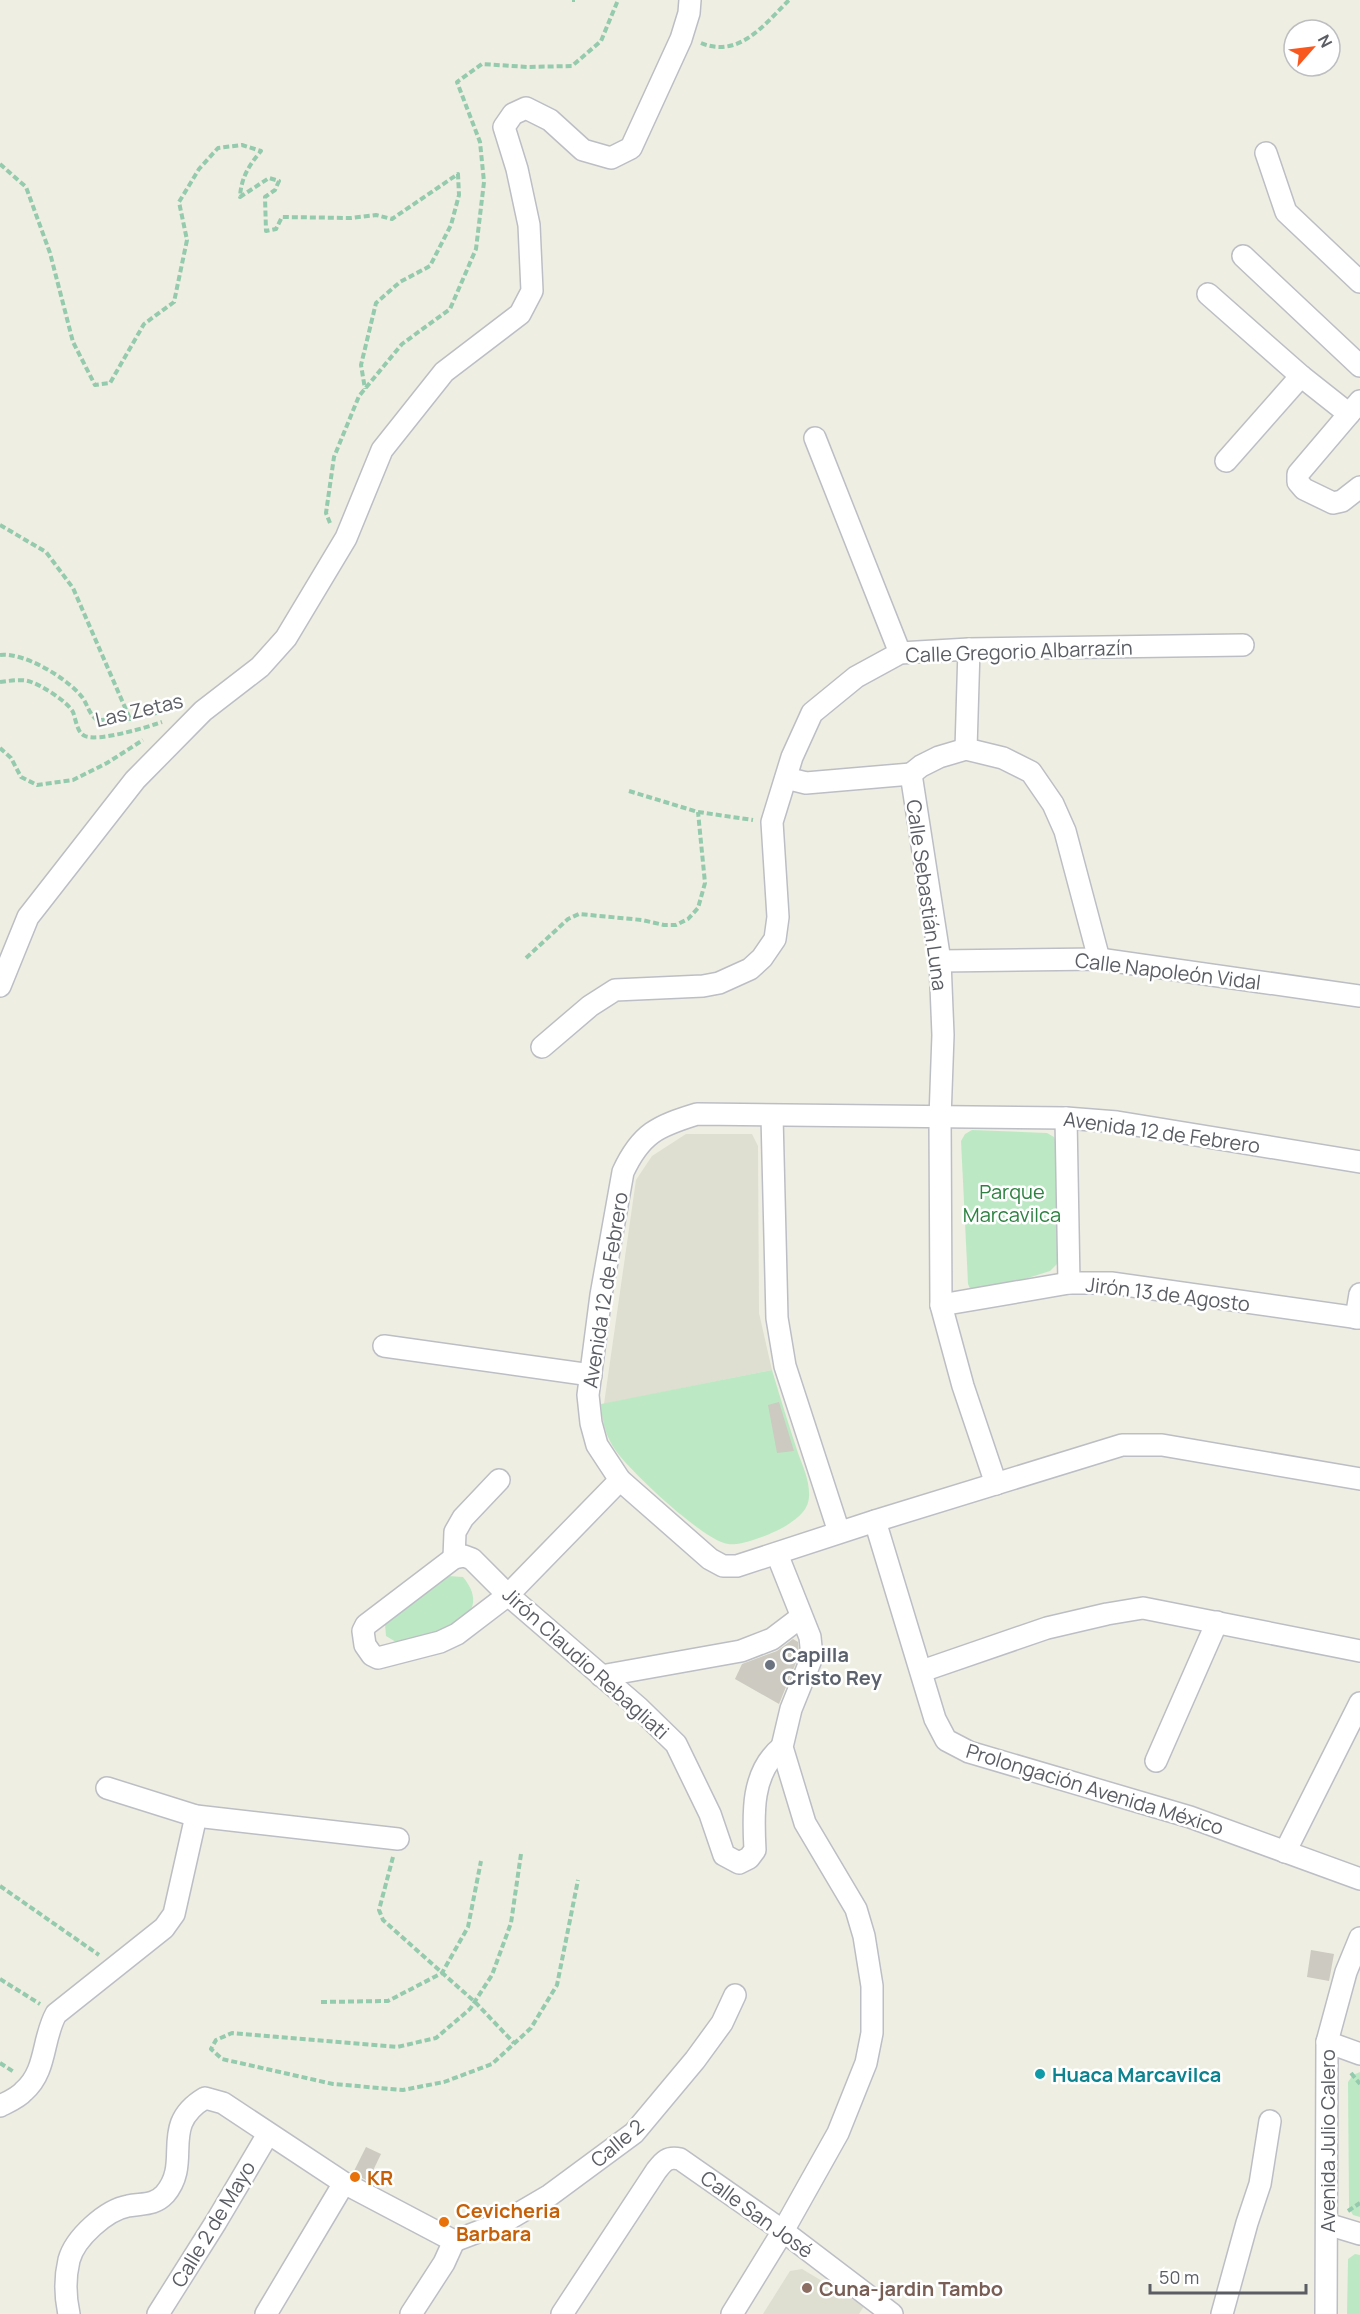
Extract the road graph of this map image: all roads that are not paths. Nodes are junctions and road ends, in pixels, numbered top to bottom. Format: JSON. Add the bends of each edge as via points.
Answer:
{"nodes":[{"id":1,"x":690,"y":6,"type":"edge"},
{"id":2,"x":1266,"y":153,"type":"dead end"},
{"id":3,"x":1243,"y":256,"type":"dead end"},
{"id":4,"x":1360,"y":282,"type":"edge"},
{"id":5,"x":1208,"y":294,"type":"dead end"},
{"id":6,"x":1360,"y":366,"type":"edge"},
{"id":7,"x":1301,"y":376,"type":"junction"},
{"id":8,"x":1354,"y":407,"type":"edge"},
{"id":9,"x":815,"y":438,"type":"dead end"},
{"id":10,"x":1226,"y":461,"type":"dead end"},
{"id":11,"x":1360,"y":487,"type":"edge"},
{"id":12,"x":1243,"y":645,"type":"dead end"},
{"id":13,"x":969,"y":649,"type":"junction"},
{"id":14,"x":900,"y":653,"type":"junction"},
{"id":15,"x":966,"y":749,"type":"junction"},
{"id":16,"x":911,"y":774,"type":"junction"},
{"id":17,"x":786,"y":778,"type":"junction"},
{"id":18,"x":1099,"y":959,"type":"junction"},
{"id":19,"x":940,"y":961,"type":"junction"},
{"id":20,"x":0,"y":986,"type":"edge"},
{"id":21,"x":1360,"y":996,"type":"edge"},
{"id":22,"x":542,"y":1047,"type":"dead end"},
{"id":23,"x":772,"y":1116,"type":"junction"},
{"id":24,"x":940,"y":1118,"type":"junction"},
{"id":25,"x":1066,"y":1118,"type":"junction"},
{"id":26,"x":1360,"y":1161,"type":"edge"},
{"id":27,"x":1069,"y":1283,"type":"junction"},
{"id":28,"x":1360,"y":1293,"type":"edge"},
{"id":29,"x":941,"y":1305,"type":"junction"},
{"id":30,"x":1358,"y":1318,"type":"edge"},
{"id":31,"x":384,"y":1346,"type":"dead end"},
{"id":32,"x":591,"y":1375,"type":"junction"},
{"id":33,"x":1360,"y":1479,"type":"edge"},
{"id":34,"x":499,"y":1480,"type":"dead end"},
{"id":35,"x":620,"y":1480,"type":"junction"},
{"id":36,"x":996,"y":1484,"type":"junction"},
{"id":37,"x":874,"y":1521,"type":"junction"},
{"id":38,"x":839,"y":1532,"type":"junction"},
{"id":39,"x":777,"y":1554,"type":"junction"},
{"id":40,"x":454,"y":1558,"type":"junction"},
{"id":41,"x":508,"y":1594,"type":"junction"},
{"id":42,"x":801,"y":1617,"type":"junction"},
{"id":43,"x":1217,"y":1622,"type":"junction"},
{"id":44,"x":1360,"y":1651,"type":"edge"},
{"id":45,"x":922,"y":1671,"type":"junction"},
{"id":46,"x":602,"y":1676,"type":"junction"},
{"id":47,"x":1360,"y":1703,"type":"edge"},
{"id":48,"x":782,"y":1746,"type":"junction"},
{"id":49,"x":1156,"y":1761,"type":"dead end"},
{"id":50,"x":107,"y":1788,"type":"dead end"},
{"id":51,"x":196,"y":1816,"type":"junction"},
{"id":52,"x":398,"y":1839,"type":"road end"},
{"id":53,"x":1285,"y":1852,"type":"junction"},
{"id":54,"x":1360,"y":1879,"type":"edge"},
{"id":55,"x":1360,"y":1938,"type":"edge"},
{"id":56,"x":735,"y":1995,"type":"dead end"},
{"id":57,"x":1327,"y":2042,"type":"junction"},
{"id":58,"x":1360,"y":2054,"type":"edge"},
{"id":59,"x":0,"y":2106,"type":"edge"},
{"id":60,"x":1270,"y":2121,"type":"dead end"},
{"id":61,"x":267,"y":2134,"type":"junction"},
{"id":62,"x":344,"y":2184,"type":"junction"},
{"id":63,"x":1327,"y":2224,"type":"junction"},
{"id":64,"x":783,"y":2231,"type":"junction"},
{"id":65,"x":1360,"y":2234,"type":"edge"},
{"id":66,"x":454,"y":2241,"type":"junction"},
{"id":67,"x":69,"y":2314,"type":"edge"},
{"id":68,"x":158,"y":2314,"type":"edge"},
{"id":69,"x":266,"y":2314,"type":"edge"},
{"id":70,"x":411,"y":2314,"type":"edge"},
{"id":71,"x":562,"y":2314,"type":"edge"},
{"id":72,"x":732,"y":2314,"type":"edge"},
{"id":73,"x":892,"y":2314,"type":"edge"},
{"id":74,"x":1222,"y":2314,"type":"edge"},
{"id":75,"x":1326,"y":2314,"type":"edge"}],
"edges":[{"from":1,"to":20,"type":"street","via":[[681,39],[631,148],[611,158],[583,150],[550,120],[526,108],[513,114],[504,127],[529,225],[532,291],[520,314],[444,372],[382,450],[346,538],[286,638],[260,667],[203,711],[135,780],[28,917]]},
{"from":2,"to":4,"type":"street","via":[[1286,212]]},
{"from":3,"to":6,"type":"street"},
{"from":5,"to":7,"type":"street"},
{"from":7,"to":8,"type":"street"},
{"from":7,"to":10,"type":"street"},
{"from":8,"to":11,"type":"street","via":[[1298,474],[1298,482],[1333,503]]},
{"from":9,"to":14,"type":"street"},
{"from":12,"to":13,"type":"street","name":"Calle Gregorio Albarrazín"},
{"from":13,"to":14,"type":"street","name":"Calle Gregorio Albarrazín"},
{"from":13,"to":15,"type":"street"},
{"from":14,"to":17,"type":"street","name":"Calle Gregorio Albarrazín","via":[[856,677],[812,713]]},
{"from":15,"to":16,"type":"street","name":"Calle Sebastián Luna","via":[[939,757]]},
{"from":15,"to":18,"type":"street","via":[[1003,758],[1031,772],[1053,804],[1065,831]]},
{"from":16,"to":17,"type":"street","via":[[806,783]]},
{"from":16,"to":19,"type":"street","name":"Calle Sebastián Luna"},
{"from":17,"to":22,"type":"street","name":"Calle Gregorio Albarrazín","via":[[772,822],[778,917],[775,939],[762,958],[750,969],[719,983],[615,990]]},
{"from":18,"to":19,"type":"street","name":"Calle Napoleón Vidal"},
{"from":18,"to":21,"type":"street","name":"Calle Napoleón Vidal"},
{"from":19,"to":24,"type":"street","name":"Calle Sebastián Luna"},
{"from":23,"to":24,"type":"street","name":"Avenida 12 de Febrero"},
{"from":23,"to":32,"type":"street","name":"Avenida 12 de Febrero","via":[[697,1114],[663,1125],[632,1154],[623,1172]]},
{"from":23,"to":38,"type":"street","via":[[777,1318],[785,1366]]},
{"from":24,"to":25,"type":"street","name":"Avenida 12 de Febrero"},
{"from":24,"to":29,"type":"street","name":"Calle Sebastián Luna"},
{"from":25,"to":26,"type":"street","name":"Avenida 12 de Febrero","via":[[1117,1122]]},
{"from":25,"to":27,"type":"street"},
{"from":27,"to":29,"type":"street","name":"Jirón 13 de Agosto"},
{"from":27,"to":30,"type":"street","name":"Jirón 13 de Agosto","via":[[1111,1283]]},
{"from":28,"to":30,"type":"street"},
{"from":29,"to":36,"type":"street","name":"Calle Sebastián Luna"},
{"from":31,"to":32,"type":"street"},
{"from":32,"to":35,"type":"street","name":"Avenida 12 de Febrero","via":[[588,1395],[597,1445]]},
{"from":33,"to":36,"type":"street","name":"Avenida 12 de Febrero","via":[[1162,1444],[1122,1445]]},
{"from":34,"to":40,"type":"street","via":[[463,1518],[455,1532]]},
{"from":35,"to":39,"type":"street","name":"Avenida 12 de Febrero","via":[[723,1566]]},
{"from":35,"to":41,"type":"street"},
{"from":36,"to":37,"type":"street","name":"Avenida 12 de Febrero"},
{"from":37,"to":38,"type":"street","name":"Avenida 12 de Febrero"},
{"from":37,"to":45,"type":"street","name":"Prolongación Avenida México"},
{"from":38,"to":39,"type":"street","name":"Avenida 12 de Febrero"},
{"from":39,"to":42,"type":"street"},
{"from":40,"to":41,"type":"street","name":"Jirón Claudio Rebagliati","via":[[472,1558]]},
{"from":40,"to":41,"type":"street","via":[[366,1625],[365,1645],[372,1655],[391,1656],[440,1642],[457,1634]]},
{"from":41,"to":46,"type":"street","name":"Jirón Claudio Rebagliati"},
{"from":42,"to":46,"type":"street","via":[[772,1639],[741,1651]]},
{"from":42,"to":48,"type":"street","via":[[810,1637],[812,1657],[791,1709]]},
{"from":43,"to":44,"type":"street"},
{"from":43,"to":45,"type":"street","via":[[1143,1608],[1047,1628]]},
{"from":43,"to":49,"type":"street"},
{"from":45,"to":53,"type":"street","name":"Prolongación Avenida México","via":[[935,1719],[946,1740],[969,1752],[1190,1817]]},
{"from":46,"to":48,"type":"street","name":"Jirón Claudio Rebagliati","via":[[676,1744],[710,1814],[724,1855],[739,1863],[755,1850],[753,1810],[759,1781],[771,1755]]},
{"from":47,"to":53,"type":"street"},
{"from":48,"to":64,"type":"street","via":[[805,1823],[856,1909],[872,1986],[872,2033],[866,2063],[838,2133]]},
{"from":50,"to":51,"type":"street"},
{"from":51,"to":52,"type":"street"},
{"from":51,"to":59,"type":"street","via":[[174,1914],[164,1928],[56,2013],[33,2083]]},
{"from":53,"to":54,"type":"street","name":"Prolongación Avenida México"},
{"from":55,"to":57,"type":"street","name":"Avenida Julio Calero","via":[[1346,1972]]},
{"from":56,"to":66,"type":"street","name":"Calle 2","via":[[722,2023],[695,2060],[634,2133],[550,2195],[504,2222]]},
{"from":57,"to":58,"type":"street"},
{"from":57,"to":63,"type":"street","name":"Avenida Julio Calero"},
{"from":60,"to":74,"type":"street","via":[[1260,2184]]},
{"from":61,"to":62,"type":"street"},
{"from":61,"to":67,"type":"street","via":[[223,2103],[205,2098],[192,2106],[182,2120],[174,2180],[165,2194],[152,2204],[126,2206],[99,2219],[70,2257],[66,2281]]},
{"from":61,"to":68,"type":"street","name":"Calle 2 de Mayo"},
{"from":62,"to":66,"type":"street"},
{"from":62,"to":69,"type":"street"},
{"from":63,"to":65,"type":"street"},
{"from":63,"to":75,"type":"street","name":"Avenida Julio Calero"},
{"from":64,"to":71,"type":"street","name":"Calle San José","via":[[680,2159],[665,2160]]},
{"from":64,"to":72,"type":"street"},
{"from":64,"to":73,"type":"street","name":"Calle San José"},
{"from":66,"to":70,"type":"street"}]}
